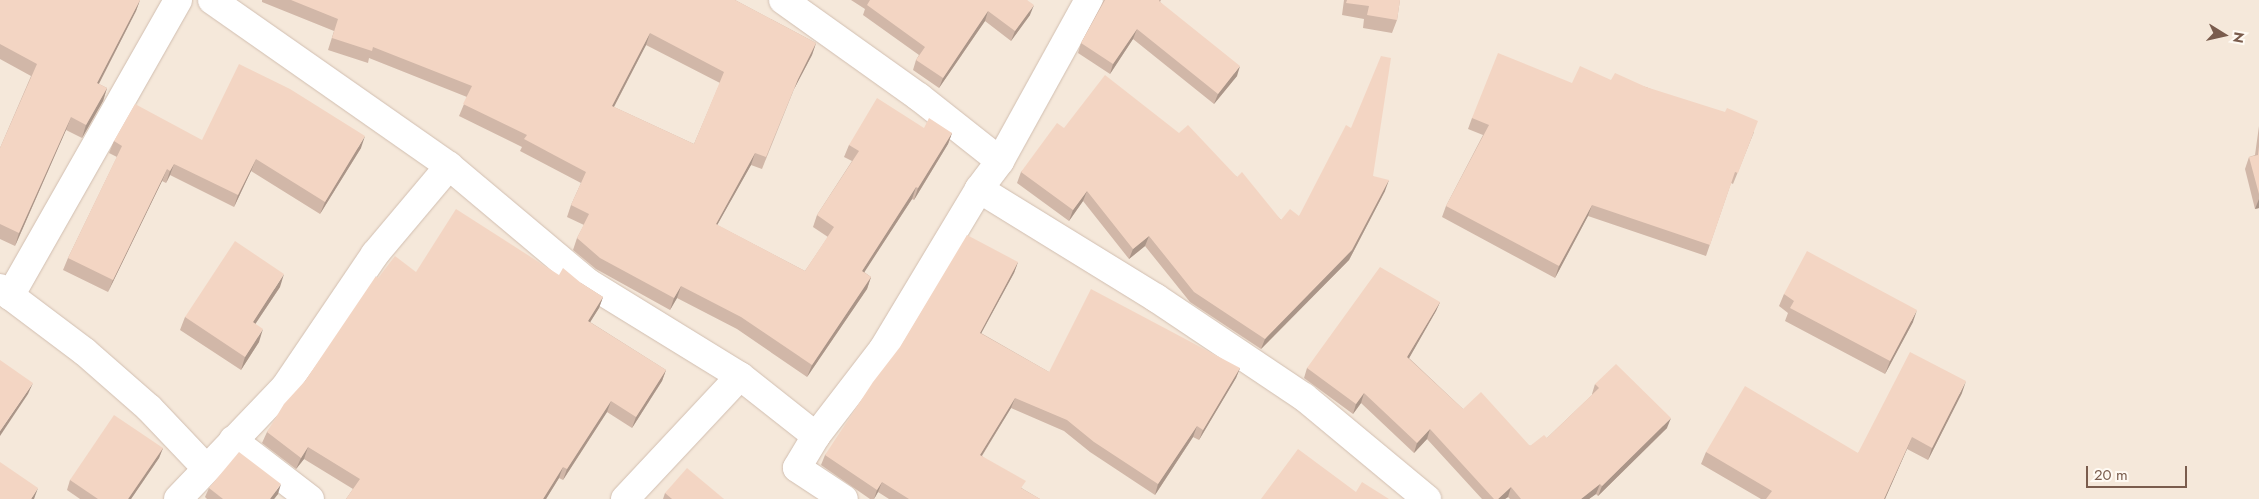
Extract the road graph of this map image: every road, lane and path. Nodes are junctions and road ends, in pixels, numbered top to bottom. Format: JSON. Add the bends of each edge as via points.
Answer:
{"nodes":[{"id":1,"x":178,"y":0,"type":"edge"},
{"id":2,"x":212,"y":0,"type":"edge"},
{"id":3,"x":783,"y":0,"type":"edge"},
{"id":4,"x":1089,"y":0,"type":"edge"},
{"id":5,"x":1000,"y":162,"type":"junction"},
{"id":6,"x":449,"y":166,"type":"junction"},
{"id":7,"x":979,"y":189,"type":"junction"},
{"id":8,"x":5,"y":292,"type":"edge"},
{"id":9,"x":740,"y":376,"type":"junction"},
{"id":10,"x":816,"y":436,"type":"junction"},
{"id":11,"x":233,"y":440,"type":"junction"},
{"id":12,"x":206,"y":468,"type":"junction"},
{"id":13,"x":178,"y":499,"type":"edge"},
{"id":14,"x":310,"y":499,"type":"edge"},
{"id":15,"x":625,"y":499,"type":"edge"},
{"id":16,"x":844,"y":499,"type":"edge"},
{"id":17,"x":1427,"y":499,"type":"edge"}],
"edges":[{"from":1,"to":8,"type":"street"},
{"from":2,"to":6,"type":"street"},
{"from":3,"to":5,"type":"street","via":[[919,97]]},
{"from":4,"to":5,"type":"street"},
{"from":5,"to":7,"type":"street"},
{"from":6,"to":9,"type":"street","via":[[587,282]]},
{"from":6,"to":11,"type":"street","via":[[375,254],[285,387]]},
{"from":7,"to":10,"type":"street","via":[[883,349]]},
{"from":7,"to":17,"type":"street","via":[[1156,298],[1304,397]]},
{"from":8,"to":12,"type":"street","via":[[85,352],[142,402]]},
{"from":9,"to":10,"type":"street"},
{"from":9,"to":15,"type":"street"},
{"from":10,"to":16,"type":"street","via":[[797,468]]},
{"from":11,"to":12,"type":"street"},
{"from":11,"to":14,"type":"street"},
{"from":12,"to":13,"type":"street"}]}
